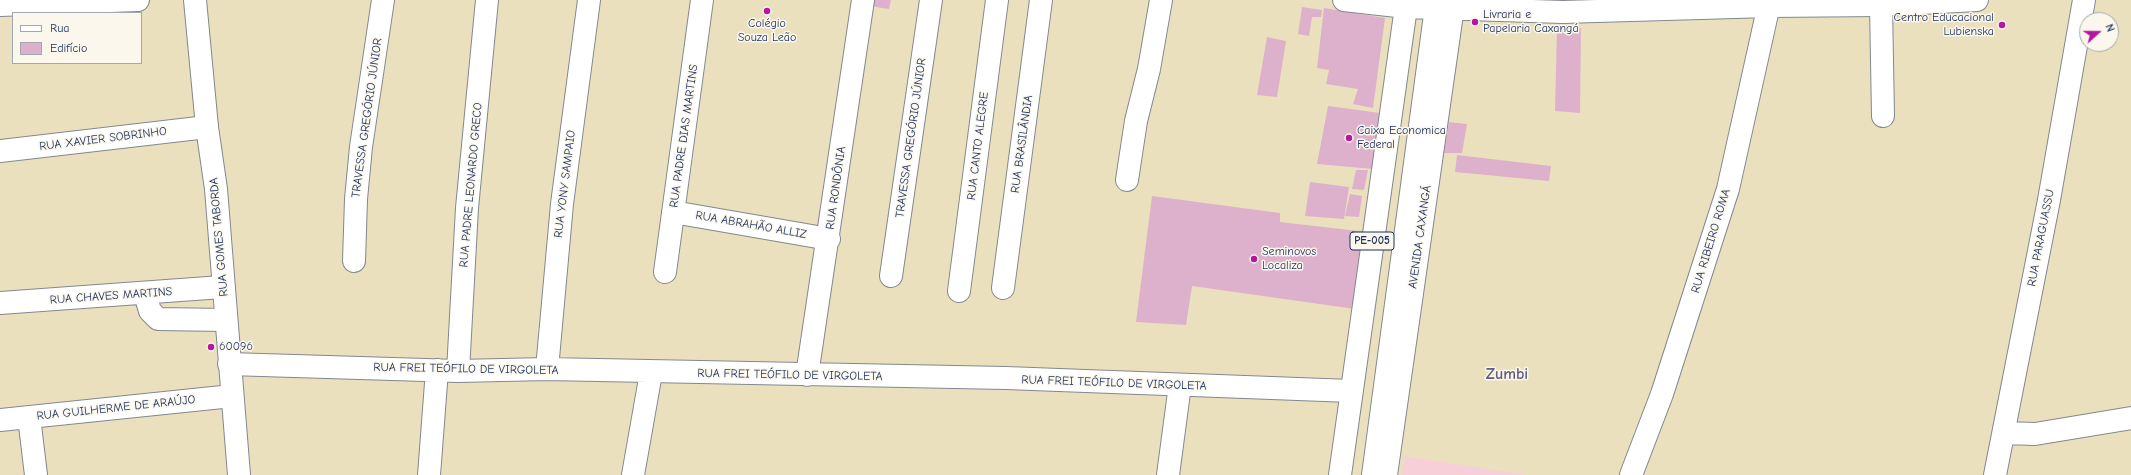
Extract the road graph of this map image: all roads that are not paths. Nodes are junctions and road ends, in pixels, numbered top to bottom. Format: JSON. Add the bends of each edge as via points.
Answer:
{"nodes":[{"id":1,"x":138,"y":0,"type":"edge"},
{"id":2,"x":194,"y":0,"type":"edge"},
{"id":3,"x":383,"y":0,"type":"edge"},
{"id":4,"x":487,"y":0,"type":"edge"},
{"id":5,"x":589,"y":0,"type":"edge"},
{"id":6,"x":702,"y":0,"type":"edge"},
{"id":7,"x":863,"y":0,"type":"edge"},
{"id":8,"x":931,"y":0,"type":"edge"},
{"id":9,"x":997,"y":0,"type":"edge"},
{"id":10,"x":1041,"y":0,"type":"edge"},
{"id":11,"x":1161,"y":0,"type":"edge"},
{"id":12,"x":1344,"y":0,"type":"edge"},
{"id":13,"x":1977,"y":0,"type":"edge"},
{"id":14,"x":2084,"y":0,"type":"edge"},
{"id":15,"x":86,"y":1,"type":"edge"},
{"id":16,"x":1410,"y":3,"type":"edge"},
{"id":17,"x":1770,"y":3,"type":"edge"},
{"id":18,"x":1445,"y":4,"type":"edge"},
{"id":19,"x":1668,"y":5,"type":"edge"},
{"id":20,"x":1881,"y":5,"type":"junction"},
{"id":21,"x":0,"y":6,"type":"edge"},
{"id":22,"x":1883,"y":116,"type":"dead end"},
{"id":23,"x":207,"y":127,"type":"junction"},
{"id":24,"x":0,"y":151,"type":"edge"},
{"id":25,"x":1127,"y":180,"type":"dead end"},
{"id":26,"x":673,"y":212,"type":"junction"},
{"id":27,"x":828,"y":238,"type":"junction"},
{"id":28,"x":354,"y":261,"type":"dead end"},
{"id":29,"x":665,"y":272,"type":"dead end"},
{"id":30,"x":891,"y":276,"type":"dead end"},
{"id":31,"x":222,"y":287,"type":"junction"},
{"id":32,"x":1003,"y":288,"type":"dead end"},
{"id":33,"x":959,"y":291,"type":"dead end"},
{"id":34,"x":145,"y":294,"type":"junction"},
{"id":35,"x":0,"y":303,"type":"edge"},
{"id":36,"x":226,"y":320,"type":"junction"},
{"id":37,"x":229,"y":364,"type":"junction"},
{"id":38,"x":547,"y":369,"type":"junction"},
{"id":39,"x":437,"y":370,"type":"junction"},
{"id":40,"x":458,"y":371,"type":"junction"},
{"id":41,"x":651,"y":372,"type":"junction"},
{"id":42,"x":807,"y":375,"type":"junction"},
{"id":43,"x":1180,"y":386,"type":"junction"},
{"id":44,"x":1351,"y":391,"type":"junction"},
{"id":45,"x":232,"y":396,"type":"junction"},
{"id":46,"x":29,"y":417,"type":"junction"},
{"id":47,"x":2131,"y":418,"type":"edge"},
{"id":48,"x":0,"y":420,"type":"edge"},
{"id":49,"x":2004,"y":433,"type":"junction"},
{"id":50,"x":36,"y":475,"type":"edge"},
{"id":51,"x":240,"y":475,"type":"edge"},
{"id":52,"x":429,"y":475,"type":"edge"},
{"id":53,"x":633,"y":475,"type":"edge"},
{"id":54,"x":1168,"y":475,"type":"edge"},
{"id":55,"x":1340,"y":475,"type":"edge"},
{"id":56,"x":1350,"y":475,"type":"edge"},
{"id":57,"x":1373,"y":475,"type":"edge"},
{"id":58,"x":1386,"y":475,"type":"edge"},
{"id":59,"x":1631,"y":475,"type":"edge"},
{"id":60,"x":1995,"y":475,"type":"edge"}],
"edges":[{"from":1,"to":15,"type":"street"},
{"from":2,"to":23,"type":"street","name":"RUA GOMES TABORDA"},
{"from":3,"to":28,"type":"street","name":"TRAVESSA GREGÓRIO JÚNIOR","via":[[361,147]]},
{"from":4,"to":40,"type":"street","name":"RUA PADRE LEONARDO GRECO","via":[[467,208]]},
{"from":5,"to":38,"type":"street","name":"RUA YONY SAMPAIO","via":[[562,204]]},
{"from":6,"to":26,"type":"street","name":"RUA PADRE DIAS MARTINS"},
{"from":7,"to":27,"type":"street","name":"RUA RONDÔNIA"},
{"from":8,"to":30,"type":"street","name":"TRAVESSA GREGÓRIO JÚNIOR"},
{"from":9,"to":33,"type":"street","name":"RUA CANTO ALEGRE"},
{"from":10,"to":32,"type":"street","name":"RUA BRASILÂNDIA"},
{"from":11,"to":25,"type":"street","via":[[1149,70],[1136,121]]},
{"from":12,"to":16,"type":"street"},
{"from":13,"to":20,"type":"street"},
{"from":14,"to":49,"type":"street","name":"RUA PARAGUASSU"},
{"from":15,"to":21,"type":"street"},
{"from":16,"to":18,"type":"street"},
{"from":16,"to":44,"type":"street","number":"PE-005"},
{"from":16,"to":56,"type":"street"},
{"from":17,"to":19,"type":"street"},
{"from":17,"to":20,"type":"street"},
{"from":17,"to":59,"type":"street","name":"RUA RIBEIRO ROMA","via":[[1728,189],[1666,380]]},
{"from":18,"to":19,"type":"street","via":[[1563,12]]},
{"from":18,"to":57,"type":"street"},
{"from":18,"to":58,"type":"street","name":"AVENIDA CAXANGÁ"},
{"from":20,"to":22,"type":"street"},
{"from":23,"to":24,"type":"street","name":"RUA XAVIER SOBRINHO"},
{"from":23,"to":31,"type":"street","name":"RUA GOMES TABORDA","via":[[216,189]]},
{"from":26,"to":27,"type":"street","name":"RUA ABRAHÃO ALLIZ"},
{"from":26,"to":29,"type":"street","name":"RUA PADRE DIAS MARTINS"},
{"from":27,"to":42,"type":"street","name":"RUA RONDÔNIA"},
{"from":31,"to":34,"type":"street","name":"RUA CHAVES MARTINS"},
{"from":31,"to":36,"type":"street","name":"RUA GOMES TABORDA"},
{"from":34,"to":35,"type":"street","name":"RUA CHAVES MARTINS"},
{"from":34,"to":36,"type":"street","via":[[150,311],[158,318]]},
{"from":36,"to":37,"type":"street","name":"RUA GOMES TABORDA"},
{"from":37,"to":39,"type":"street","name":"RUA FREI TEÓFILO DE VIRGOLETA"},
{"from":37,"to":45,"type":"street","name":"RUA GOMES TABORDA"},
{"from":38,"to":40,"type":"street","name":"RUA FREI TEÓFILO DE VIRGOLETA"},
{"from":38,"to":41,"type":"street","name":"RUA FREI TEÓFILO DE VIRGOLETA"},
{"from":39,"to":40,"type":"street","name":"RUA FREI TEÓFILO DE VIRGOLETA"},
{"from":39,"to":52,"type":"street"},
{"from":41,"to":42,"type":"street","name":"RUA FREI TEÓFILO DE VIRGOLETA"},
{"from":41,"to":53,"type":"street"},
{"from":42,"to":43,"type":"street","name":"RUA FREI TEÓFILO DE VIRGOLETA","via":[[1006,378]]},
{"from":43,"to":44,"type":"street","name":"RUA FREI TEÓFILO DE VIRGOLETA"},
{"from":43,"to":54,"type":"street"},
{"from":44,"to":55,"type":"street","number":"PE-005"},
{"from":45,"to":46,"type":"street","name":"RUA GUILHERME DE ARAÚJO"},
{"from":45,"to":51,"type":"street","name":"RUA GOMES TABORDA"},
{"from":46,"to":48,"type":"street","name":"RUA GUILHERME DE ARAÚJO"},
{"from":46,"to":50,"type":"street"},
{"from":47,"to":49,"type":"street","via":[[2035,434]]},
{"from":49,"to":60,"type":"street","name":"RUA PARAGUASSU"}]}
